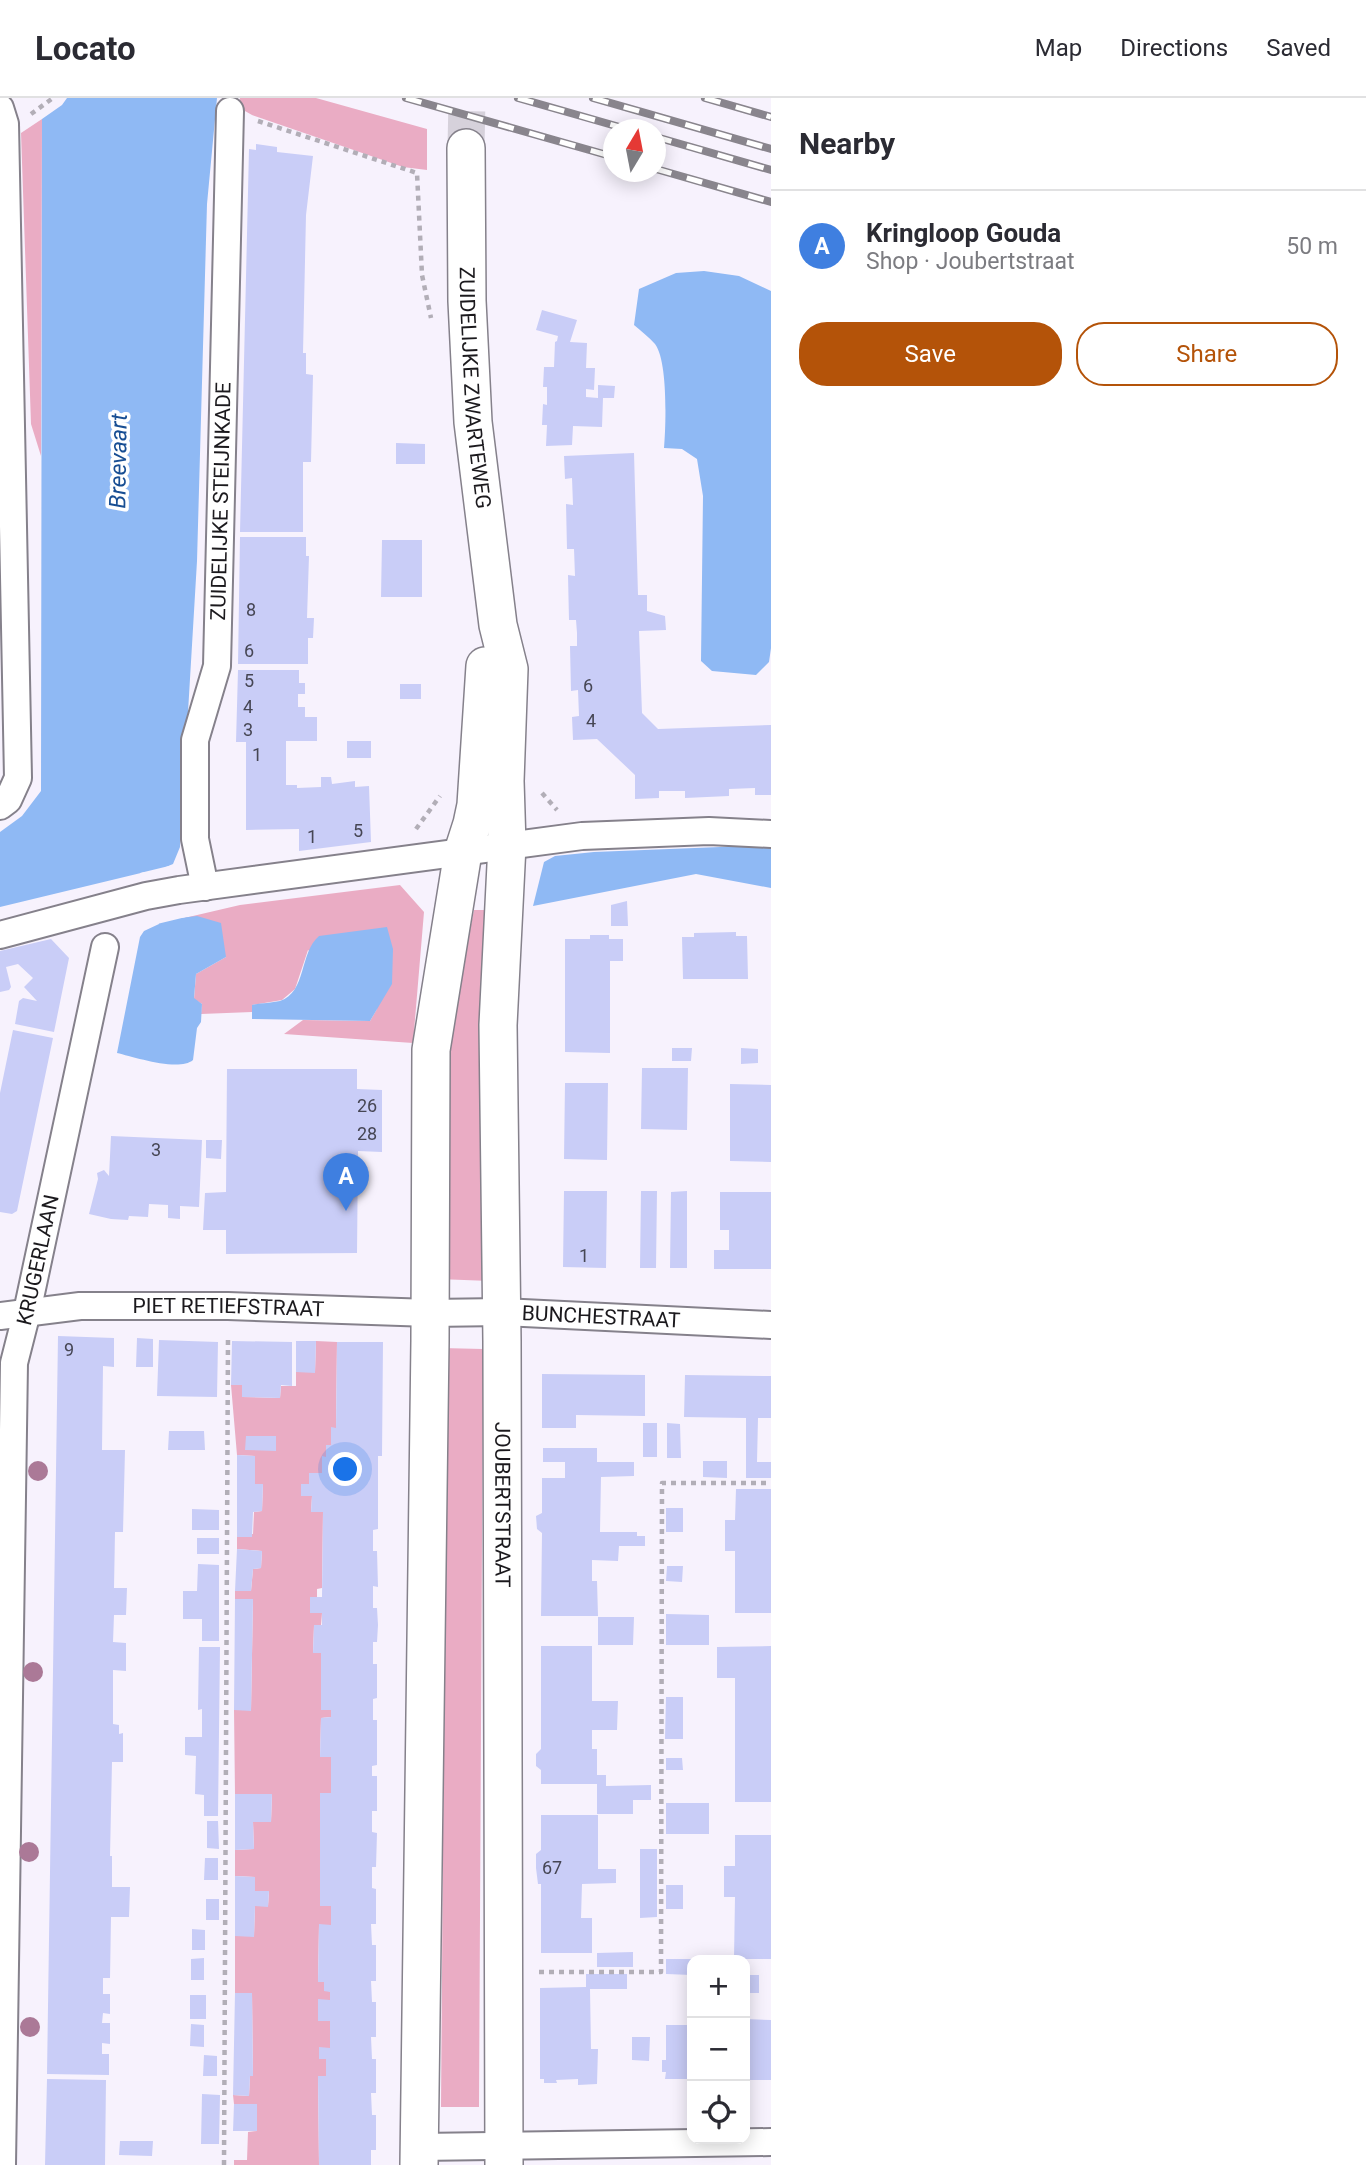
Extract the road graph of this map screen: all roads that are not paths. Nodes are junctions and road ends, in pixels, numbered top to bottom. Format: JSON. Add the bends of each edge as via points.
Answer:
{"nodes":[{"id":1,"x":230,"y":111,"type":"road end"},
{"id":2,"x":2,"y":116,"type":"edge"},
{"id":3,"x":466,"y":148,"type":"tunnel mouth"},
{"id":4,"x":5,"y":417,"type":"edge"},
{"id":5,"x":498,"y":625,"type":"junction"},
{"id":6,"x":4,"y":803,"type":"edge"},
{"id":7,"x":771,"y":834,"type":"edge"},
{"id":8,"x":507,"y":845,"type":"junction"},
{"id":9,"x":463,"y":852,"type":"junction"},
{"id":10,"x":192,"y":889,"type":"junction"},
{"id":11,"x":0,"y":935,"type":"edge"},
{"id":12,"x":105,"y":947,"type":"dead end"},
{"id":13,"x":27,"y":1312,"type":"junction"},
{"id":14,"x":502,"y":1312,"type":"junction"},
{"id":15,"x":430,"y":1313,"type":"junction"},
{"id":16,"x":0,"y":1316,"type":"edge"},
{"id":17,"x":771,"y":1325,"type":"edge"},
{"id":18,"x":771,"y":2142,"type":"edge"},
{"id":19,"x":419,"y":2156,"type":"edge"},
{"id":20,"x":504,"y":2156,"type":"edge"},
{"id":21,"x":2,"y":2165,"type":"edge"}],
"edges":[{"from":1,"to":10,"type":"street","name":"ZUIDELIJKE STEIJNKADE","via":[[217,666],[195,740]]},
{"from":2,"to":4,"type":"street"},
{"from":3,"to":5,"type":"main road","name":"ZUIDELIJKE ZWARTEWEG","via":[[472,422]]},
{"from":4,"to":6,"type":"street","via":[[18,778]]},
{"from":5,"to":8,"type":"main road","name":"ZUIDELIJKE ZWARTEWEG","via":[[509,669]]},
{"from":5,"to":9,"type":"main road","name":"ZUIDELIJKE ZWARTEWEG","via":[[485,668],[476,805]]},
{"from":7,"to":8,"type":"street","via":[[709,831],[582,836]]},
{"from":8,"to":9,"type":"street"},
{"from":8,"to":14,"type":"main road","name":"JOUBERTSTRAAT","via":[[498,1025]]},
{"from":9,"to":10,"type":"street"},
{"from":9,"to":15,"type":"main road","via":[[431,1050]]},
{"from":10,"to":11,"type":"street","via":[[146,896]]},
{"from":12,"to":13,"type":"street","name":"KRUGERLAAN"},
{"from":13,"to":15,"type":"street","name":"PIET RETIEFSTRAAT","via":[[80,1306],[228,1306]]},
{"from":13,"to":16,"type":"street","name":"PIET RETIEFSTRAAT"},
{"from":13,"to":21,"type":"street","name":"KRUGERLAAN","via":[[14,1363]]},
{"from":14,"to":15,"type":"street","name":"BUNCHESTRAAT"},
{"from":14,"to":17,"type":"street","name":"BUNCHESTRAAT"},
{"from":14,"to":20,"type":"main road","name":"JOUBERTSTRAAT"},
{"from":15,"to":19,"type":"main road"},
{"from":18,"to":20,"type":"street"},
{"from":19,"to":20,"type":"street"}]}
